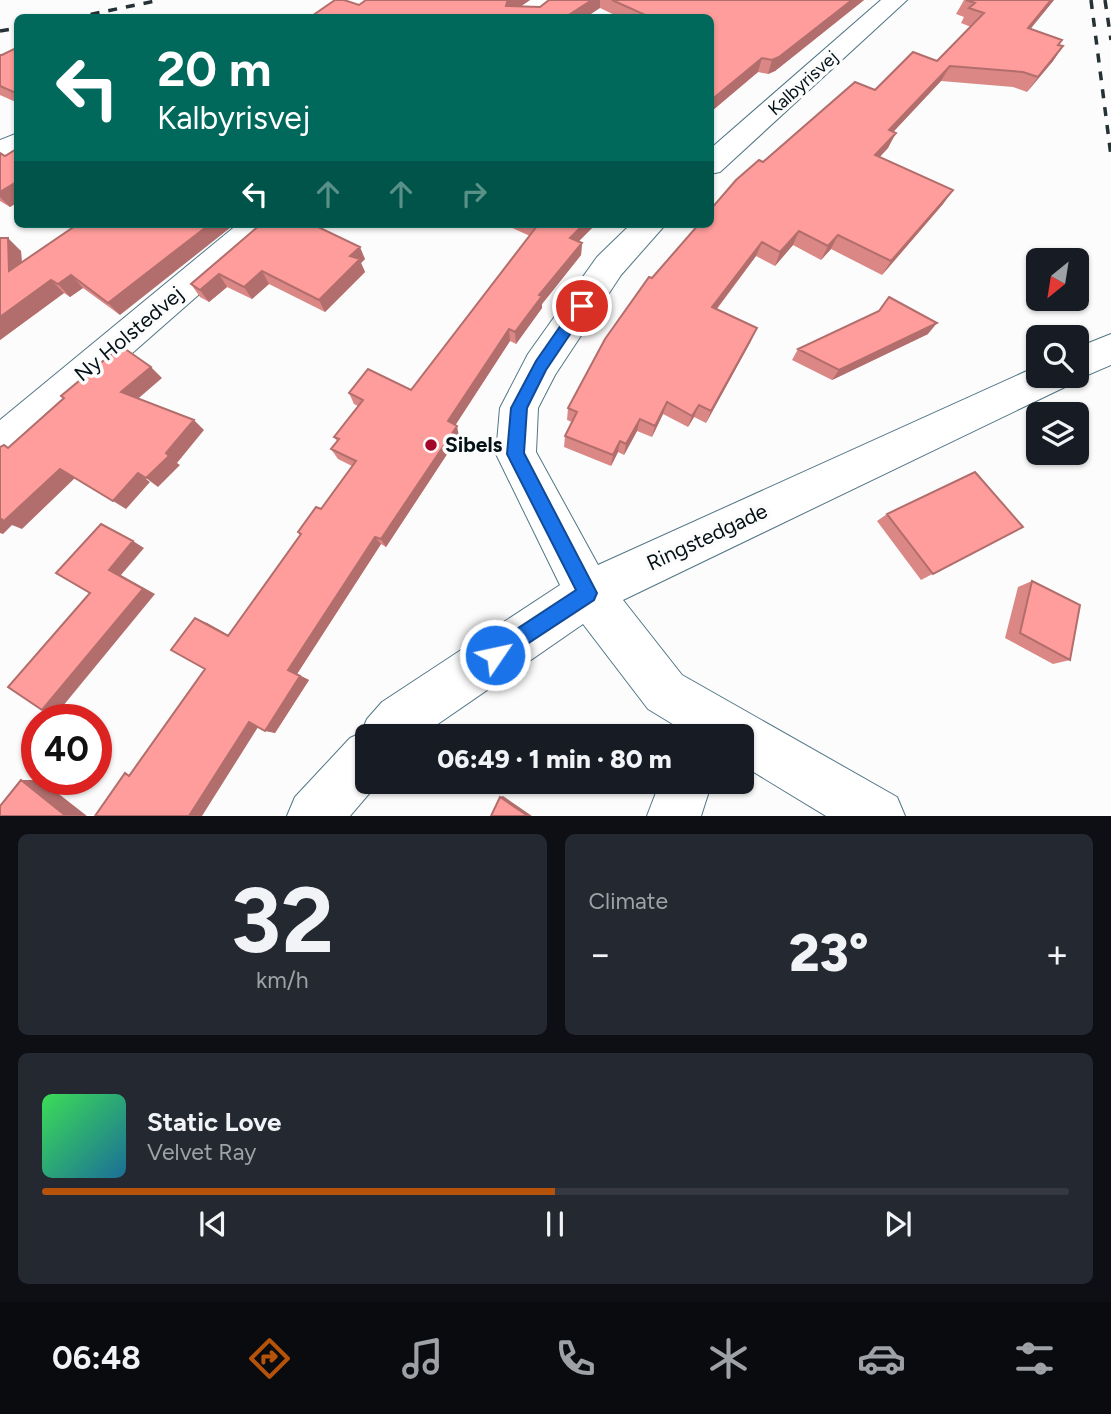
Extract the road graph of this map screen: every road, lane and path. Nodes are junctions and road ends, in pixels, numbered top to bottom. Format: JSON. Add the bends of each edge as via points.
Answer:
{"nodes":[{"id":1,"x":895,"y":0,"type":"edge"},
{"id":2,"x":714,"y":161,"type":"edge"},
{"id":3,"x":254,"y":228,"type":"edge"},
{"id":4,"x":646,"y":228,"type":"edge"},
{"id":5,"x":1111,"y":349,"type":"edge"},
{"id":6,"x":1089,"y":359,"type":"edge"},
{"id":7,"x":1027,"y":388,"type":"edge"},
{"id":8,"x":0,"y":444,"type":"edge"},
{"id":9,"x":588,"y":593,"type":"junction"},
{"id":10,"x":396,"y":724,"type":"edge"},
{"id":11,"x":702,"y":724,"type":"edge"},
{"id":12,"x":754,"y":752,"type":"edge"},
{"id":13,"x":355,"y":770,"type":"edge"},
{"id":14,"x":682,"y":794,"type":"edge"},
{"id":15,"x":314,"y":816,"type":"edge"},
{"id":16,"x":674,"y":816,"type":"edge"},
{"id":17,"x":878,"y":816,"type":"edge"}],
"edges":[{"from":1,"to":2,"type":"street","name":"Kalbyrisvej"},
{"from":3,"to":8,"type":"street","name":"Ny Holstedvej"},
{"from":4,"to":9,"type":"street","via":[[609,266],[541,365],[519,408],[516,454]]},
{"from":5,"to":6,"type":"street","name":"Ringstedgade"},
{"from":7,"to":9,"type":"street","name":"Ringstedgade"},
{"from":9,"to":10,"type":"street","name":"Ringstedgade"},
{"from":9,"to":11,"type":"street","via":[[665,692]]},
{"from":12,"to":17,"type":"street"},
{"from":13,"to":15,"type":"street"},
{"from":14,"to":16,"type":"street"}]}
